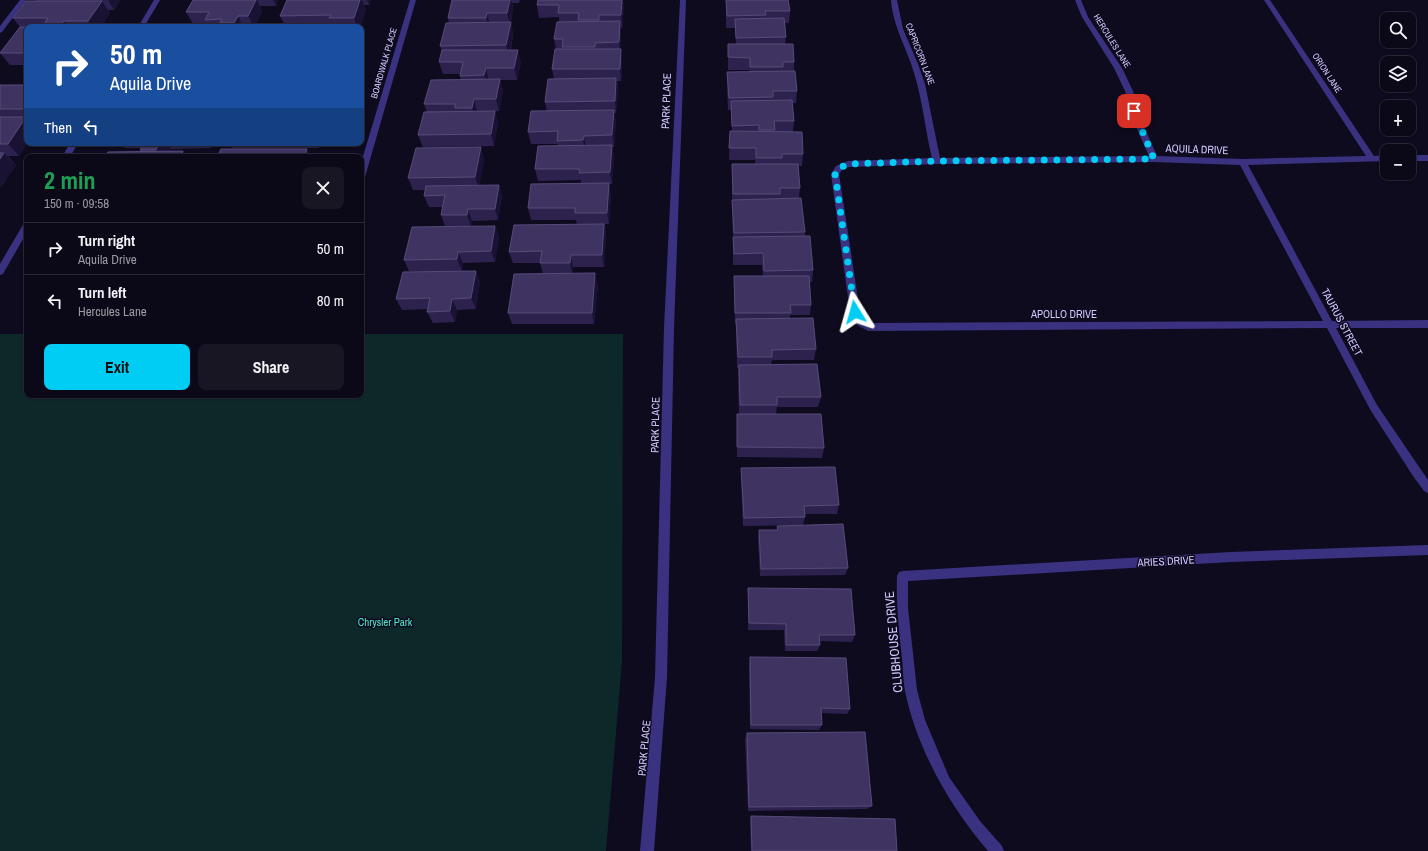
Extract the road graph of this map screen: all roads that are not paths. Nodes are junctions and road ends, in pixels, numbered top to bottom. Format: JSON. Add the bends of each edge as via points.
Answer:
{"nodes":[{"id":1,"x":23,"y":0,"type":"edge"},
{"id":2,"x":157,"y":0,"type":"edge"},
{"id":3,"x":413,"y":0,"type":"edge"},
{"id":4,"x":683,"y":0,"type":"edge"},
{"id":5,"x":894,"y":0,"type":"edge"},
{"id":6,"x":1078,"y":0,"type":"edge"},
{"id":7,"x":1267,"y":0,"type":"edge"},
{"id":8,"x":143,"y":24,"type":"edge"},
{"id":9,"x":0,"y":31,"type":"edge"},
{"id":10,"x":1371,"y":158,"type":"junction"},
{"id":11,"x":1380,"y":158,"type":"edge"},
{"id":12,"x":1416,"y":158,"type":"edge"},
{"id":13,"x":1428,"y":158,"type":"edge"},
{"id":14,"x":1154,"y":159,"type":"junction"},
{"id":15,"x":937,"y":161,"type":"junction"},
{"id":16,"x":1243,"y":162,"type":"junction"},
{"id":17,"x":364,"y":167,"type":"edge"},
{"id":18,"x":839,"y":168,"type":"joint"},
{"id":19,"x":24,"y":230,"type":"edge"},
{"id":20,"x":0,"y":272,"type":"edge"},
{"id":21,"x":1330,"y":324,"type":"junction"},
{"id":22,"x":1428,"y":324,"type":"edge"},
{"id":23,"x":1428,"y":488,"type":"edge"},
{"id":24,"x":1428,"y":550,"type":"edge"},
{"id":25,"x":903,"y":576,"type":"joint"},
{"id":26,"x":647,"y":851,"type":"edge"},
{"id":27,"x":997,"y":851,"type":"edge"}],
"edges":[{"from":1,"to":9,"type":"street"},
{"from":2,"to":8,"type":"street"},
{"from":3,"to":17,"type":"street","name":"BOARDWALK PLACE"},
{"from":4,"to":26,"type":"street","name":"PARK PLACE","via":[[669,328],[661,677]]},
{"from":5,"to":15,"type":"street","name":"CAPRICORN LANE","via":[[897,24],[924,95]]},
{"from":6,"to":14,"type":"street","name":"HERCULES LANE","via":[[1085,17],[1118,68],[1129,91]]},
{"from":7,"to":10,"type":"street","name":"ORION LANE"},
{"from":10,"to":11,"type":"street","name":"AQUILA DRIVE"},
{"from":10,"to":16,"type":"street","name":"AQUILA DRIVE"},
{"from":12,"to":13,"type":"street"},
{"from":14,"to":15,"type":"street","name":"AQUILA DRIVE"},
{"from":14,"to":16,"type":"street","name":"AQUILA DRIVE"},
{"from":15,"to":18,"type":"street","name":"AQUILA DRIVE","via":[[848,164]]},
{"from":16,"to":21,"type":"street","name":"TAURUS STREET"},
{"from":18,"to":21,"type":"street","name":"APOLLO DRIVE","via":[[835,174],[855,312],[858,321],[868,327]]},
{"from":19,"to":20,"type":"street"},
{"from":21,"to":22,"type":"street","name":"APOLLO DRIVE"},
{"from":21,"to":23,"type":"street","name":"TAURUS STREET","via":[[1374,408]]},
{"from":24,"to":25,"type":"street","name":"ARIES DRIVE","via":[[1238,557]]},
{"from":25,"to":27,"type":"street","name":"CLUBHOUSE DRIVE","via":[[902,608],[911,690],[919,720],[945,781],[974,826]]}]}
